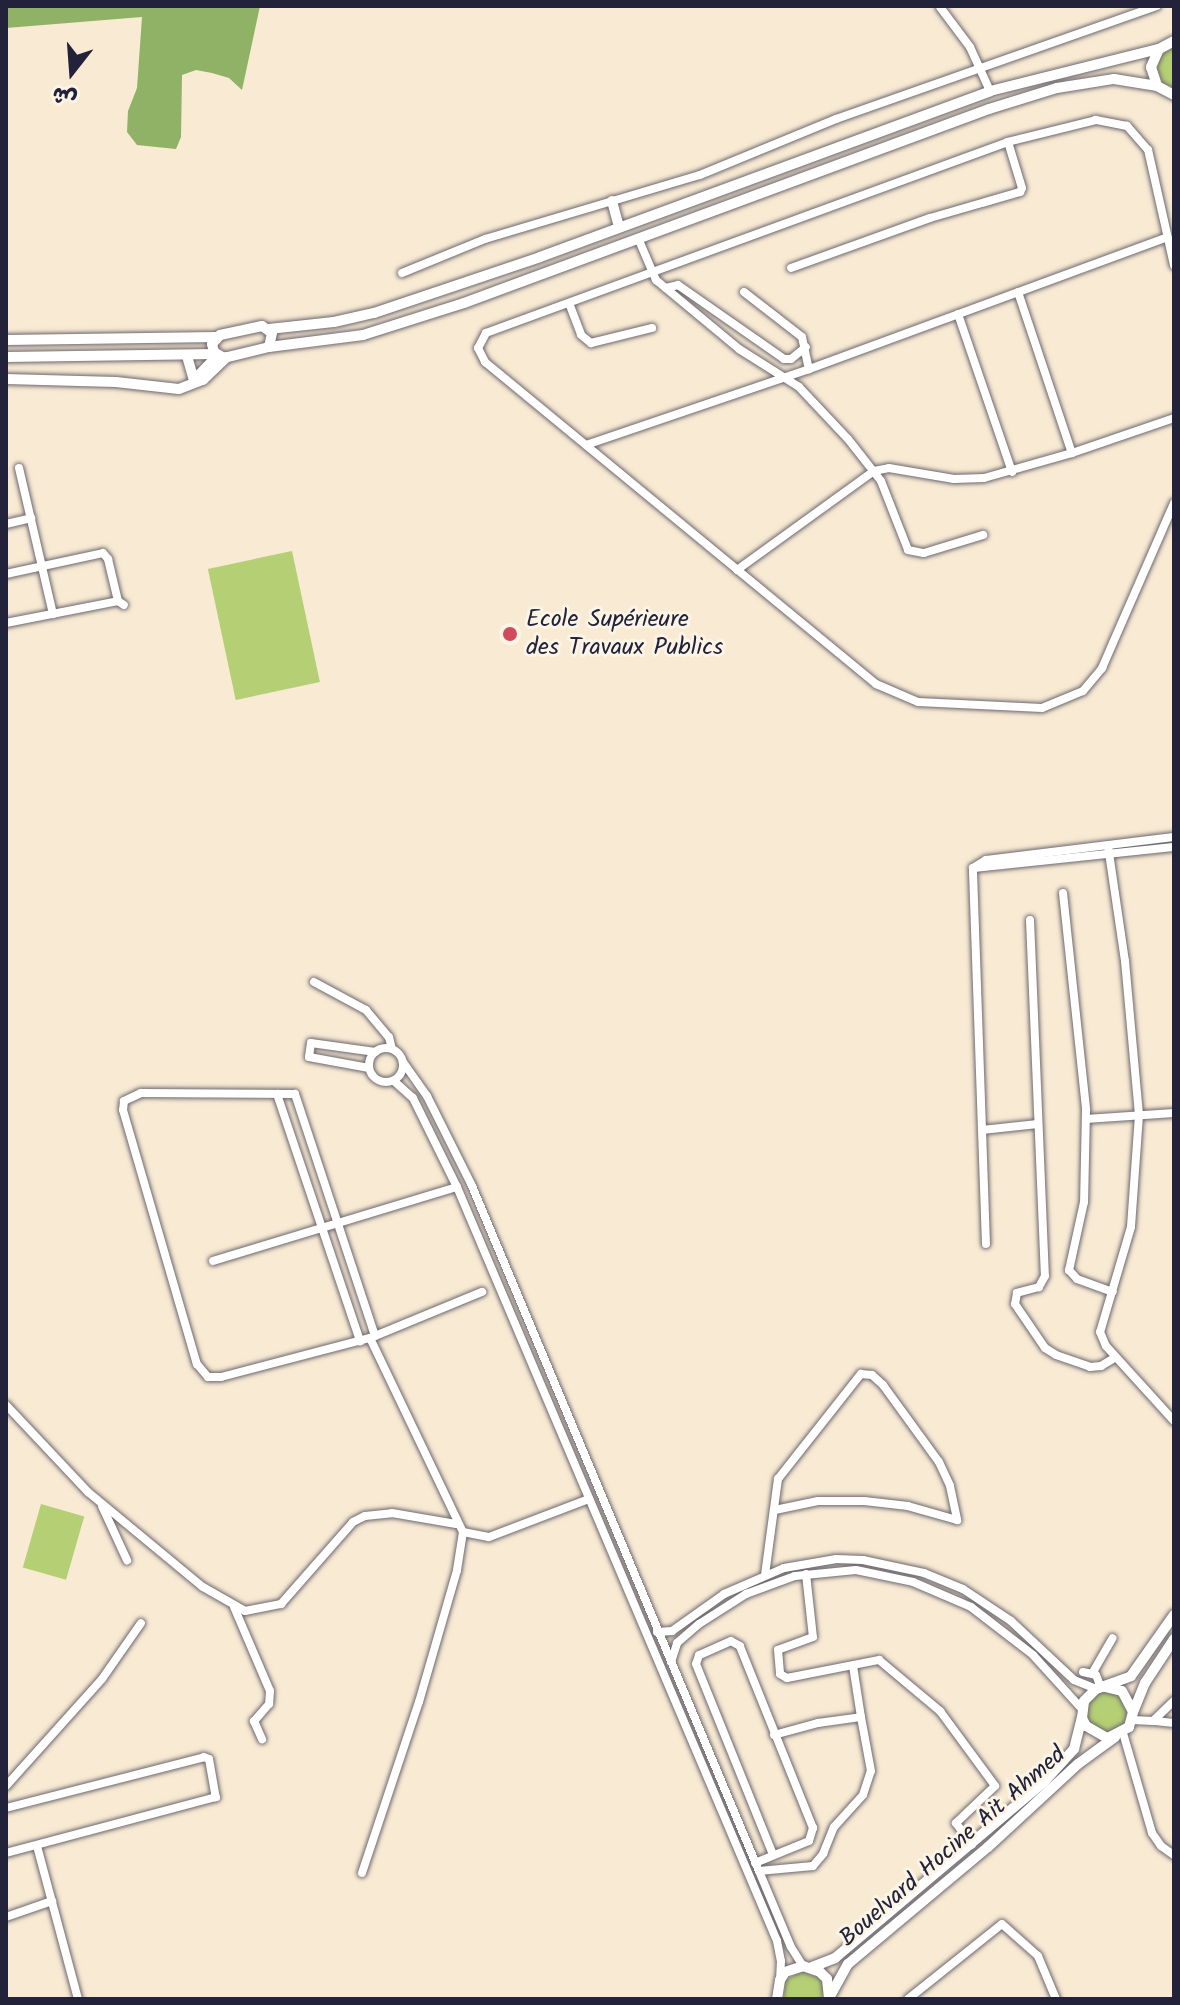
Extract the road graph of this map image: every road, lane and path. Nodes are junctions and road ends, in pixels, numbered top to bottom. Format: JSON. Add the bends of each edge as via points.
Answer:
{"nodes":[{"id":1,"x":1157,"y":6,"type":"edge"},
{"id":2,"x":940,"y":7,"type":"edge"},
{"id":3,"x":1174,"y":41,"type":"edge"},
{"id":4,"x":1159,"y":49,"type":"junction"},
{"id":5,"x":1114,"y":62,"type":"junction"},
{"id":6,"x":980,"y":66,"type":"junction"},
{"id":7,"x":1114,"y":79,"type":"junction"},
{"id":8,"x":990,"y":91,"type":"junction"},
{"id":9,"x":1165,"y":91,"type":"edge"},
{"id":10,"x":1174,"y":105,"type":"edge"},
{"id":11,"x":1008,"y":142,"type":"junction"},
{"id":12,"x":612,"y":201,"type":"junction"},
{"id":13,"x":619,"y":227,"type":"junction"},
{"id":14,"x":1168,"y":237,"type":"junction"},
{"id":15,"x":638,"y":238,"type":"junction"},
{"id":16,"x":1174,"y":265,"type":"edge"},
{"id":17,"x":791,"y":268,"type":"dead end"},
{"id":18,"x":402,"y":273,"type":"dead end"},
{"id":19,"x":651,"y":273,"type":"junction"},
{"id":20,"x":666,"y":288,"type":"junction"},
{"id":21,"x":744,"y":292,"type":"dead end"},
{"id":22,"x":1018,"y":292,"type":"junction"},
{"id":23,"x":569,"y":303,"type":"junction"},
{"id":24,"x":958,"y":314,"type":"junction"},
{"id":25,"x":652,"y":328,"type":"dead end"},
{"id":26,"x":269,"y":329,"type":"junction"},
{"id":27,"x":217,"y":337,"type":"junction"},
{"id":28,"x":6,"y":340,"type":"edge"},
{"id":29,"x":269,"y":347,"type":"junction"},
{"id":30,"x":806,"y":347,"type":"junction"},
{"id":31,"x":187,"y":356,"type":"junction"},
{"id":32,"x":220,"y":356,"type":"junction"},
{"id":33,"x":6,"y":357,"type":"edge"},
{"id":34,"x":809,"y":369,"type":"junction"},
{"id":35,"x":785,"y":378,"type":"junction"},
{"id":36,"x":6,"y":379,"type":"edge"},
{"id":37,"x":190,"y":384,"type":"junction"},
{"id":38,"x":1174,"y":418,"type":"edge"},
{"id":39,"x":586,"y":445,"type":"junction"},
{"id":40,"x":1072,"y":453,"type":"junction"},
{"id":41,"x":19,"y":468,"type":"dead end"},
{"id":42,"x":874,"y":471,"type":"junction"},
{"id":43,"x":1012,"y":472,"type":"junction"},
{"id":44,"x":1174,"y":503,"type":"edge"},
{"id":45,"x":31,"y":518,"type":"junction"},
{"id":46,"x":6,"y":524,"type":"edge"},
{"id":47,"x":983,"y":535,"type":"dead end"},
{"id":48,"x":42,"y":566,"type":"junction"},
{"id":49,"x":737,"y":570,"type":"junction"},
{"id":50,"x":6,"y":574,"type":"edge"},
{"id":51,"x":53,"y":614,"type":"junction"},
{"id":52,"x":6,"y":623,"type":"edge"},
{"id":53,"x":1174,"y":837,"type":"edge"},
{"id":54,"x":1174,"y":847,"type":"edge"},
{"id":55,"x":1109,"y":851,"type":"junction"},
{"id":56,"x":1063,"y":893,"type":"dead end"},
{"id":57,"x":1030,"y":920,"type":"dead end"},
{"id":58,"x":314,"y":982,"type":"dead end"},
{"id":59,"x":392,"y":1049,"type":"junction"},
{"id":60,"x":375,"y":1052,"type":"junction"},
{"id":61,"x":403,"y":1062,"type":"junction"},
{"id":62,"x":369,"y":1068,"type":"junction"},
{"id":63,"x":394,"y":1081,"type":"junction"},
{"id":64,"x":277,"y":1094,"type":"junction"},
{"id":65,"x":1174,"y":1113,"type":"edge"},
{"id":66,"x":1139,"y":1115,"type":"junction"},
{"id":67,"x":1086,"y":1119,"type":"junction"},
{"id":68,"x":1038,"y":1124,"type":"junction"},
{"id":69,"x":982,"y":1130,"type":"junction"},
{"id":70,"x":457,"y":1187,"type":"junction"},
{"id":71,"x":337,"y":1223,"type":"junction"},
{"id":72,"x":322,"y":1228,"type":"junction"},
{"id":73,"x":986,"y":1244,"type":"dead end"},
{"id":74,"x":213,"y":1261,"type":"dead end"},
{"id":75,"x":482,"y":1292,"type":"dead end"},
{"id":76,"x":1113,"y":1292,"type":"junction"},
{"id":77,"x":373,"y":1337,"type":"junction"},
{"id":78,"x":360,"y":1341,"type":"junction"},
{"id":79,"x":1116,"y":1357,"type":"junction"},
{"id":80,"x":6,"y":1405,"type":"edge"},
{"id":81,"x":1174,"y":1421,"type":"edge"},
{"id":82,"x":589,"y":1499,"type":"junction"},
{"id":83,"x":101,"y":1503,"type":"junction"},
{"id":84,"x":775,"y":1510,"type":"junction"},
{"id":85,"x":459,"y":1528,"type":"junction"},
{"id":86,"x":127,"y":1560,"type":"dead end"},
{"id":87,"x":806,"y":1574,"type":"junction"},
{"id":88,"x":765,"y":1575,"type":"junction"},
{"id":89,"x":1174,"y":1603,"type":"edge"},
{"id":90,"x":234,"y":1606,"type":"junction"},
{"id":91,"x":1174,"y":1615,"type":"edge"},
{"id":92,"x":141,"y":1623,"type":"dead end"},
{"id":93,"x":1167,"y":1626,"type":"junction"},
{"id":94,"x":657,"y":1632,"type":"junction"},
{"id":95,"x":1113,"y":1638,"type":"dead end"},
{"id":96,"x":1174,"y":1639,"type":"edge"},
{"id":97,"x":670,"y":1663,"type":"junction"},
{"id":98,"x":853,"y":1666,"type":"junction"},
{"id":99,"x":1101,"y":1688,"type":"junction"},
{"id":100,"x":1174,"y":1701,"type":"edge"},
{"id":101,"x":1082,"y":1714,"type":"junction"},
{"id":102,"x":1133,"y":1716,"type":"junction"},
{"id":103,"x":861,"y":1717,"type":"junction"},
{"id":104,"x":1153,"y":1721,"type":"junction"},
{"id":105,"x":1174,"y":1723,"type":"edge"},
{"id":106,"x":774,"y":1735,"type":"junction"},
{"id":107,"x":1119,"y":1735,"type":"junction"},
{"id":108,"x":262,"y":1739,"type":"dead end"},
{"id":109,"x":6,"y":1786,"type":"edge"},
{"id":110,"x":6,"y":1808,"type":"edge"},
{"id":111,"x":972,"y":1845,"type":"junction"},
{"id":112,"x":37,"y":1846,"type":"junction"},
{"id":113,"x":6,"y":1853,"type":"edge"},
{"id":114,"x":773,"y":1855,"type":"junction"},
{"id":115,"x":1174,"y":1855,"type":"edge"},
{"id":116,"x":757,"y":1867,"type":"junction"},
{"id":117,"x":362,"y":1873,"type":"dead end"},
{"id":118,"x":52,"y":1901,"type":"junction"},
{"id":119,"x":6,"y":1917,"type":"edge"},
{"id":120,"x":808,"y":1966,"type":"junction"},
{"id":121,"x":780,"y":1980,"type":"junction"},
{"id":122,"x":776,"y":1997,"type":"edge"},
{"id":123,"x":829,"y":1998,"type":"edge"},
{"id":124,"x":78,"y":1999,"type":"edge"},
{"id":125,"x":908,"y":1999,"type":"edge"},
{"id":126,"x":1056,"y":1999,"type":"edge"}],
"edges":[{"from":1,"to":6,"type":"street"},
{"from":2,"to":6,"type":"street"},
{"from":3,"to":4,"type":"main road"},
{"from":4,"to":5,"type":"main road"},
{"from":4,"to":9,"type":"main road","via":[[1151,67]]},
{"from":5,"to":7,"type":"main road"},
{"from":5,"to":8,"type":"main road"},
{"from":6,"to":8,"type":"street"},
{"from":6,"to":12,"type":"street","via":[[758,154]]},
{"from":7,"to":9,"type":"main road"},
{"from":7,"to":15,"type":"main road","via":[[1057,88],[989,109]]},
{"from":8,"to":13,"type":"main road"},
{"from":9,"to":10,"type":"main road"},
{"from":11,"to":14,"type":"street","via":[[1096,120],[1127,126],[1148,150]]},
{"from":11,"to":17,"type":"street","via":[[1020,192]]},
{"from":11,"to":19,"type":"street"},
{"from":12,"to":13,"type":"main road"},
{"from":12,"to":18,"type":"street","via":[[485,239]]},
{"from":13,"to":26,"type":"main road","via":[[374,313]]},
{"from":14,"to":16,"type":"street"},
{"from":14,"to":22,"type":"street"},
{"from":15,"to":19,"type":"street"},
{"from":15,"to":29,"type":"main road","via":[[378,331]]},
{"from":19,"to":20,"type":"street"},
{"from":19,"to":23,"type":"street"},
{"from":20,"to":30,"type":"street","via":[[678,285],[784,359]]},
{"from":20,"to":35,"type":"street","via":[[739,349]]},
{"from":21,"to":30,"type":"street","via":[[799,334]]},
{"from":22,"to":24,"type":"street"},
{"from":22,"to":40,"type":"street"},
{"from":23,"to":25,"type":"street","via":[[581,335],[591,343]]},
{"from":23,"to":39,"type":"street","via":[[486,333],[479,353]]},
{"from":24,"to":34,"type":"street"},
{"from":24,"to":43,"type":"street"},
{"from":26,"to":27,"type":"main road","via":[[259,326]]},
{"from":26,"to":29,"type":"main road"},
{"from":27,"to":28,"type":"main road"},
{"from":27,"to":32,"type":"main road","via":[[212,344]]},
{"from":29,"to":32,"type":"main road"},
{"from":30,"to":34,"type":"street"},
{"from":31,"to":32,"type":"main road"},
{"from":31,"to":33,"type":"main road"},
{"from":31,"to":37,"type":"main road"},
{"from":32,"to":37,"type":"main road","via":[[207,378]]},
{"from":34,"to":35,"type":"street"},
{"from":35,"to":39,"type":"street"},
{"from":35,"to":42,"type":"street","via":[[812,399]]},
{"from":36,"to":37,"type":"main road"},
{"from":38,"to":40,"type":"street"},
{"from":39,"to":49,"type":"street"},
{"from":40,"to":43,"type":"street"},
{"from":41,"to":45,"type":"street"},
{"from":42,"to":43,"type":"street","via":[[889,468],[965,479]]},
{"from":42,"to":47,"type":"street","via":[[903,543],[912,552]]},
{"from":42,"to":49,"type":"street"},
{"from":44,"to":49,"type":"street","via":[[1102,668],[1083,691],[1042,708],[929,705],[896,695]]},
{"from":45,"to":46,"type":"street"},
{"from":45,"to":48,"type":"street"},
{"from":48,"to":50,"type":"street"},
{"from":48,"to":51,"type":"street"},
{"from":48,"to":51,"type":"street","via":[[103,553],[121,603]]},
{"from":51,"to":52,"type":"street"},
{"from":53,"to":55,"type":"street"},
{"from":54,"to":55,"type":"street"},
{"from":55,"to":66,"type":"street"},
{"from":55,"to":69,"type":"street","via":[[973,868]]},
{"from":56,"to":67,"type":"street"},
{"from":57,"to":68,"type":"street"},
{"from":58,"to":59,"type":"street","via":[[366,1010],[389,1037]]},
{"from":59,"to":60,"type":"street"},
{"from":59,"to":61,"type":"street"},
{"from":60,"to":62,"type":"street"},
{"from":60,"to":62,"type":"street","via":[[311,1043],[309,1057]]},
{"from":61,"to":63,"type":"street"},
{"from":61,"to":94,"type":"street","via":[[467,1174]]},
{"from":62,"to":63,"type":"street","via":[[378,1081]]},
{"from":63,"to":70,"type":"street","via":[[413,1098]]},
{"from":64,"to":71,"type":"street","via":[[295,1094]]},
{"from":64,"to":72,"type":"street"},
{"from":64,"to":78,"type":"street","via":[[141,1093],[124,1101],[197,1364],[208,1377],[221,1377]]},
{"from":65,"to":66,"type":"street"},
{"from":66,"to":67,"type":"street"},
{"from":66,"to":76,"type":"street","via":[[1133,1210]]},
{"from":67,"to":76,"type":"street","via":[[1084,1200],[1069,1270],[1077,1279]]},
{"from":68,"to":69,"type":"street"},
{"from":68,"to":79,"type":"street","via":[[1044,1279],[1036,1289],[1017,1293],[1015,1304],[1045,1348],[1056,1355],[1090,1367]]},
{"from":69,"to":73,"type":"street"},
{"from":70,"to":71,"type":"street"},
{"from":70,"to":82,"type":"street"},
{"from":71,"to":72,"type":"street"},
{"from":71,"to":77,"type":"street"},
{"from":72,"to":74,"type":"street"},
{"from":72,"to":78,"type":"street"},
{"from":75,"to":77,"type":"street"},
{"from":76,"to":79,"type":"street","via":[[1100,1332]]},
{"from":77,"to":78,"type":"street"},
{"from":77,"to":85,"type":"street"},
{"from":79,"to":81,"type":"street"},
{"from":80,"to":83,"type":"street"},
{"from":82,"to":85,"type":"street","via":[[489,1537]]},
{"from":82,"to":121,"type":"street","via":[[777,1941]]},
{"from":83,"to":86,"type":"street"},
{"from":83,"to":90,"type":"street"},
{"from":84,"to":84,"type":"street","via":[[778,1479],[857,1376],[867,1374],[883,1385],[939,1462],[957,1520],[908,1506],[839,1499]]},
{"from":84,"to":88,"type":"street"},
{"from":85,"to":90,"type":"street","via":[[392,1513],[365,1516],[353,1522],[281,1604],[245,1611]]},
{"from":85,"to":117,"type":"street","via":[[457,1570]]},
{"from":87,"to":97,"type":"street","via":[[770,1584],[722,1608],[677,1643]]},
{"from":87,"to":98,"type":"street","via":[[813,1637],[778,1650],[780,1674],[787,1678]]},
{"from":87,"to":101,"type":"street","via":[[856,1570],[941,1592],[998,1625],[1033,1655]]},
{"from":88,"to":94,"type":"street","via":[[724,1594],[672,1631]]},
{"from":88,"to":99,"type":"street","via":[[836,1559],[924,1573],[987,1604],[1074,1680]]},
{"from":89,"to":93,"type":"street"},
{"from":90,"to":108,"type":"street","via":[[270,1691],[269,1704],[254,1721]]},
{"from":91,"to":93,"type":"main road"},
{"from":92,"to":109,"type":"street","via":[[102,1679]]},
{"from":93,"to":99,"type":"main road","via":[[1131,1676]]},
{"from":94,"to":97,"type":"street"},
{"from":95,"to":99,"type":"street","via":[[1088,1672]]},
{"from":96,"to":102,"type":"main road","via":[[1145,1683]]},
{"from":97,"to":116,"type":"street"},
{"from":98,"to":103,"type":"street"},
{"from":98,"to":111,"type":"street","via":[[879,1660],[906,1681],[940,1711],[992,1782],[993,1790],[956,1823]]},
{"from":99,"to":101,"type":"main road","via":[[1084,1701]]},
{"from":99,"to":102,"type":"main road","via":[[1122,1691]]},
{"from":100,"to":104,"type":"street"},
{"from":101,"to":107,"type":"main road","via":[[1092,1733]]},
{"from":101,"to":111,"type":"main road","via":[[1079,1737],[1066,1760]]},
{"from":102,"to":104,"type":"street"},
{"from":102,"to":107,"type":"main road"},
{"from":103,"to":106,"type":"street"},
{"from":103,"to":116,"type":"street","via":[[871,1771],[863,1795],[834,1827],[823,1854],[813,1866]]},
{"from":104,"to":105,"type":"street"},
{"from":106,"to":114,"type":"street","via":[[813,1836]]},
{"from":106,"to":114,"type":"street","via":[[740,1646],[731,1641],[699,1655],[696,1664]]},
{"from":107,"to":115,"type":"street","via":[[1152,1833]]},
{"from":107,"to":123,"type":"main road","name":"Bouelvard Hocine Ait Ahmed","via":[[1078,1764],[848,1964]]},
{"from":110,"to":112,"type":"street","via":[[200,1757],[209,1759],[216,1797]]},
{"from":111,"to":120,"type":"main road","via":[[835,1958]]},
{"from":112,"to":113,"type":"street"},
{"from":112,"to":118,"type":"street"},
{"from":114,"to":116,"type":"street"},
{"from":116,"to":120,"type":"street","via":[[791,1947]]},
{"from":118,"to":119,"type":"street"},
{"from":118,"to":124,"type":"street"},
{"from":120,"to":121,"type":"main road","via":[[785,1972]]},
{"from":120,"to":123,"type":"main road","via":[[827,1979]]},
{"from":121,"to":122,"type":"main road"},
{"from":125,"to":126,"type":"street","via":[[1002,1924],[1038,1956]]}]}
